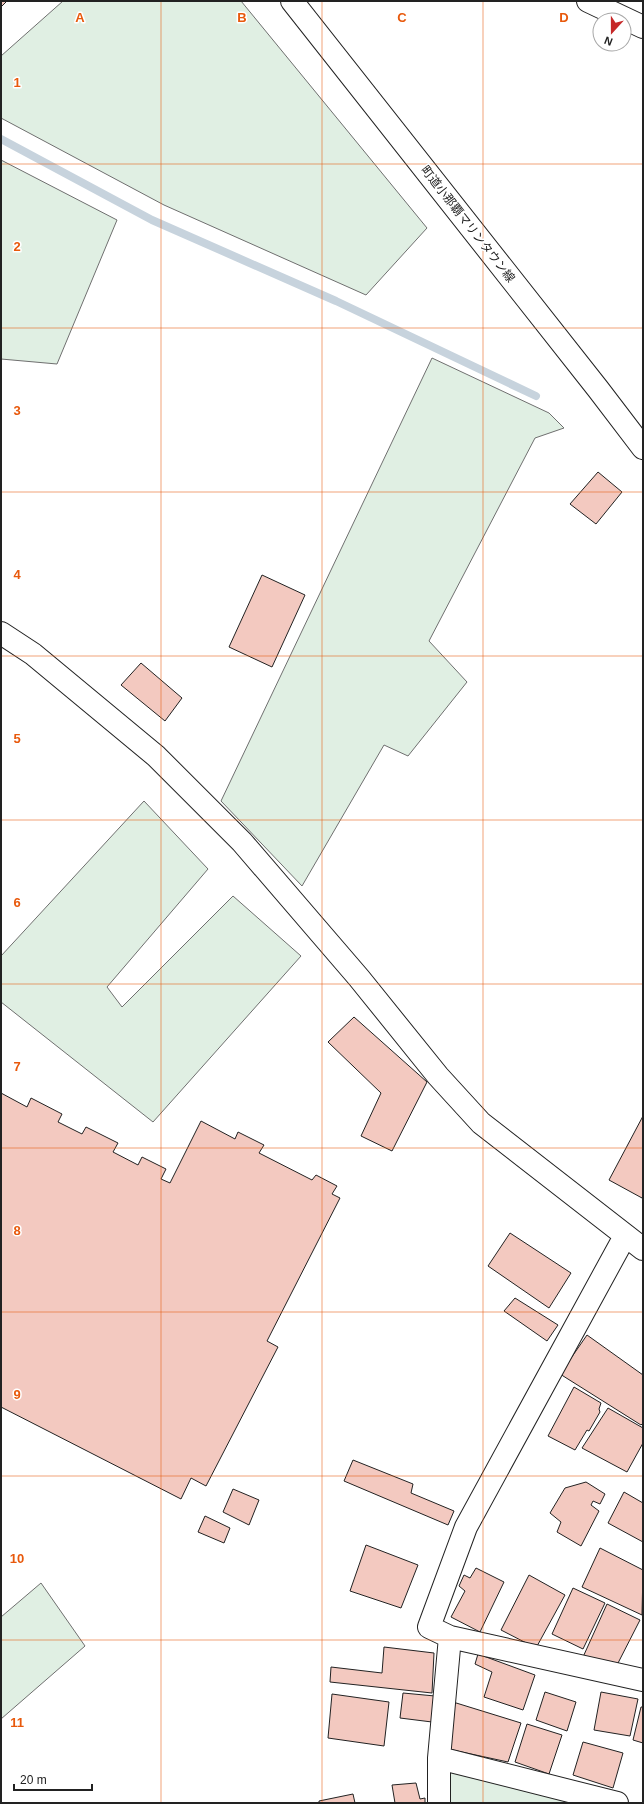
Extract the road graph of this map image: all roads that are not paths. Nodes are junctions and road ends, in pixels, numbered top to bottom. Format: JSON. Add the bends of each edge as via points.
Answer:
{"nodes":[{"id":1,"x":292,"y":1,"type":"edge"},
{"id":2,"x":588,"y":1,"type":"edge"},
{"id":3,"x":643,"y":26,"type":"edge"},
{"id":4,"x":643,"y":448,"type":"edge"},
{"id":5,"x":1,"y":633,"type":"edge"},
{"id":6,"x":625,"y":1236,"type":"junction"},
{"id":7,"x":643,"y":1249,"type":"edge"},
{"id":8,"x":450,"y":1637,"type":"junction"},
{"id":9,"x":643,"y":1680,"type":"edge"},
{"id":10,"x":439,"y":1758,"type":"junction"},
{"id":11,"x":439,"y":1803,"type":"edge"},
{"id":12,"x":617,"y":1803,"type":"edge"}],
"edges":[{"from":1,"to":4,"type":"street","name":"町道小那覇マリンタウン線"},
{"from":2,"to":3,"type":"street"},
{"from":5,"to":6,"type":"street","via":[[33,654],[156,756],[242,842],[359,978],[438,1076],[481,1123]]},
{"from":6,"to":7,"type":"street"},
{"from":6,"to":8,"type":"street","via":[[466,1527],[429,1627]]},
{"from":8,"to":9,"type":"street"},
{"from":8,"to":10,"type":"street"},
{"from":10,"to":11,"type":"street"},
{"from":10,"to":12,"type":"street"}]}
